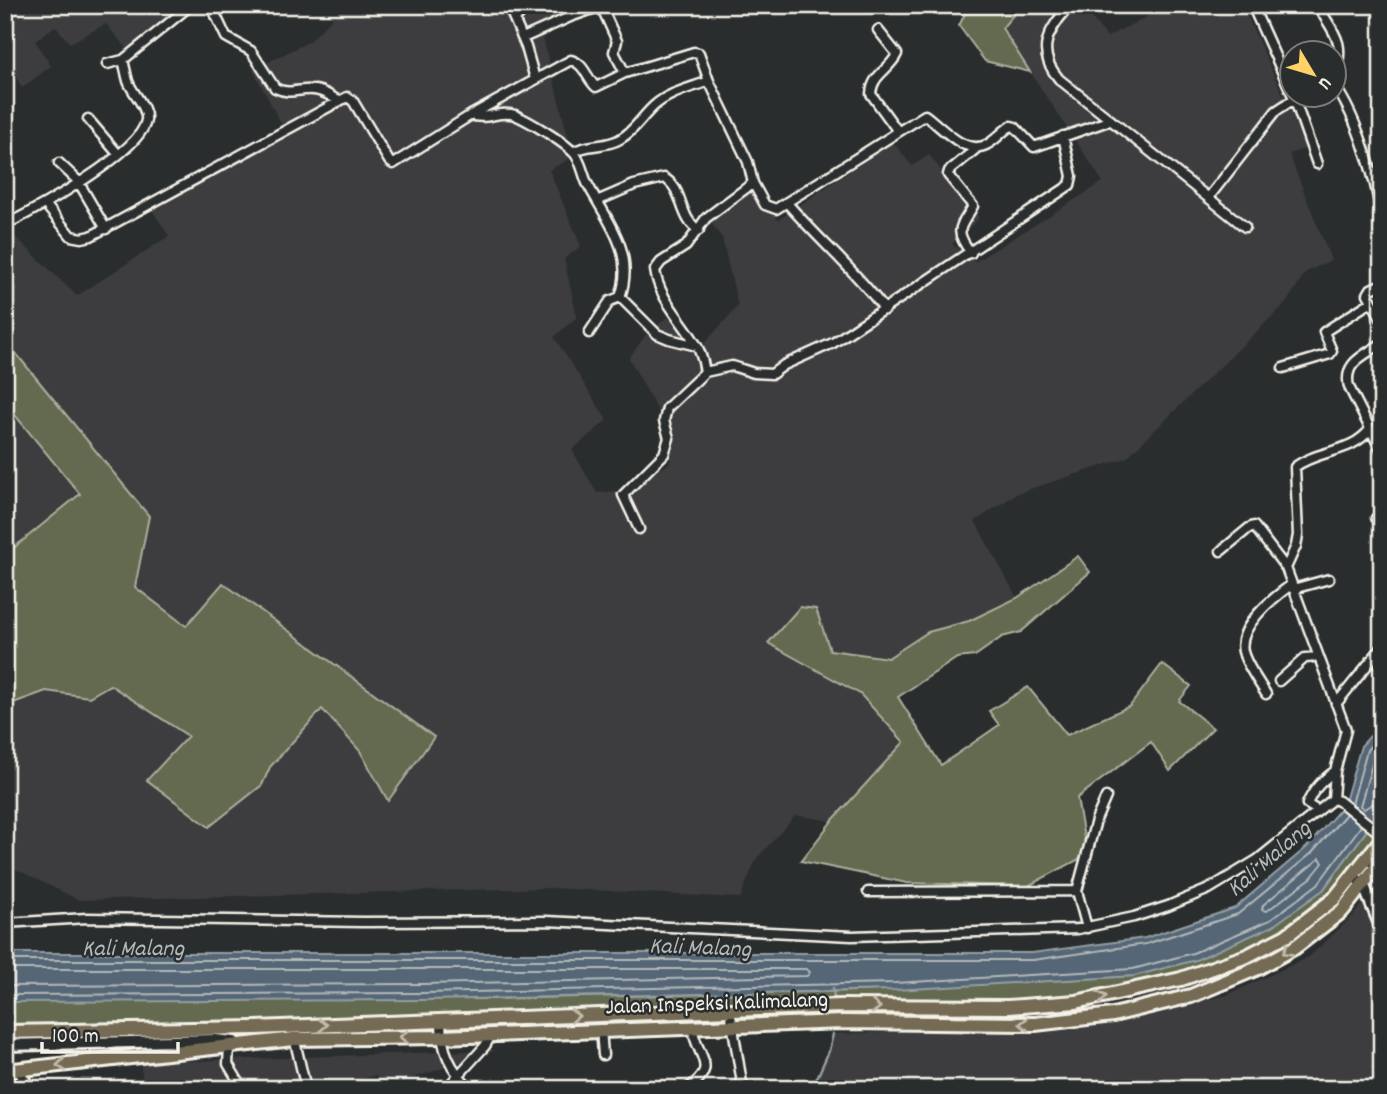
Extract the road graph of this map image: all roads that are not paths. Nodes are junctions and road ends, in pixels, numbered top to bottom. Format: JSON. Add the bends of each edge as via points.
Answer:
{"nodes":[{"id":1,"x":191,"y":5,"type":"edge"},
{"id":2,"x":211,"y":5,"type":"edge"},
{"id":3,"x":508,"y":5,"type":"edge"},
{"id":4,"x":528,"y":5,"type":"edge"},
{"id":5,"x":1070,"y":5,"type":"edge"},
{"id":6,"x":1252,"y":5,"type":"edge"},
{"id":7,"x":1317,"y":5,"type":"edge"},
{"id":8,"x":515,"y":20,"type":"junction"},
{"id":9,"x":878,"y":30,"type":"dead end"},
{"id":10,"x":523,"y":38,"type":"junction"},
{"id":11,"x":1336,"y":38,"type":"edge"},
{"id":12,"x":1278,"y":56,"type":"edge"},
{"id":13,"x":123,"y":60,"type":"junction"},
{"id":14,"x":107,"y":64,"type":"dead end"},
{"id":15,"x":625,"y":74,"type":"junction"},
{"id":16,"x":535,"y":79,"type":"junction"},
{"id":17,"x":709,"y":81,"type":"junction"},
{"id":18,"x":338,"y":101,"type":"junction"},
{"id":19,"x":1280,"y":108,"type":"edge"},
{"id":20,"x":1301,"y":108,"type":"edge"},
{"id":21,"x":1348,"y":108,"type":"edge"},
{"id":22,"x":471,"y":115,"type":"junction"},
{"id":23,"x":88,"y":119,"type":"dead end"},
{"id":24,"x":1111,"y":120,"type":"junction"},
{"id":25,"x":897,"y":131,"type":"junction"},
{"id":26,"x":1063,"y":136,"type":"junction"},
{"id":27,"x":976,"y":148,"type":"junction"},
{"id":28,"x":573,"y":152,"type":"junction"},
{"id":29,"x":118,"y":154,"type":"junction"},
{"id":30,"x":59,"y":163,"type":"dead end"},
{"id":31,"x":1317,"y":164,"type":"dead end"},
{"id":32,"x":78,"y":181,"type":"junction"},
{"id":33,"x":752,"y":183,"type":"junction"},
{"id":34,"x":1209,"y":197,"type":"junction"},
{"id":35,"x":597,"y":201,"type":"junction"},
{"id":36,"x":45,"y":204,"type":"junction"},
{"id":37,"x":788,"y":204,"type":"junction"},
{"id":38,"x":5,"y":225,"type":"edge"},
{"id":39,"x":1382,"y":225,"type":"edge"},
{"id":40,"x":1245,"y":227,"type":"dead end"},
{"id":41,"x":106,"y":229,"type":"junction"},
{"id":42,"x":699,"y":230,"type":"junction"},
{"id":43,"x":971,"y":253,"type":"junction"},
{"id":44,"x":1382,"y":284,"type":"edge"},
{"id":45,"x":620,"y":297,"type":"junction"},
{"id":46,"x":1371,"y":302,"type":"junction"},
{"id":47,"x":886,"y":310,"type":"junction"},
{"id":48,"x":1382,"y":320,"type":"edge"},
{"id":49,"x":589,"y":333,"type":"dead end"},
{"id":50,"x":1382,"y":343,"type":"edge"},
{"id":51,"x":697,"y":346,"type":"junction"},
{"id":52,"x":1283,"y":368,"type":"dead end"},
{"id":53,"x":705,"y":372,"type":"junction"},
{"id":54,"x":1370,"y":429,"type":"junction"},
{"id":55,"x":1382,"y":452,"type":"edge"},
{"id":56,"x":639,"y":529,"type":"dead end"},
{"id":57,"x":1221,"y":551,"type":"dead end"},
{"id":58,"x":1286,"y":568,"type":"junction"},
{"id":59,"x":1329,"y":579,"type":"dead end"},
{"id":60,"x":1292,"y":587,"type":"junction"},
{"id":61,"x":1382,"y":647,"type":"edge"},
{"id":62,"x":1318,"y":657,"type":"junction"},
{"id":63,"x":1279,"y":681,"type":"dead end"},
{"id":64,"x":1266,"y":694,"type":"dead end"},
{"id":65,"x":1336,"y":704,"type":"junction"},
{"id":66,"x":1335,"y":771,"type":"junction"},
{"id":67,"x":1106,"y":797,"type":"dead end"},
{"id":68,"x":1337,"y":801,"type":"junction"},
{"id":69,"x":1318,"y":811,"type":"junction"},
{"id":70,"x":1382,"y":837,"type":"edge"},
{"id":71,"x":1377,"y":865,"type":"edge"},
{"id":72,"x":1358,"y":880,"type":"junction"},
{"id":73,"x":1077,"y":891,"type":"junction"},
{"id":74,"x":868,"y":892,"type":"dead end"},
{"id":75,"x":1345,"y":897,"type":"junction"},
{"id":76,"x":5,"y":923,"type":"edge"},
{"id":77,"x":1087,"y":928,"type":"junction"},
{"id":78,"x":1382,"y":929,"type":"edge"},
{"id":79,"x":1068,"y":1003,"type":"junction"},
{"id":80,"x":730,"y":1010,"type":"junction"},
{"id":81,"x":630,"y":1014,"type":"junction"},
{"id":82,"x":543,"y":1017,"type":"junction"},
{"id":83,"x":441,"y":1021,"type":"junction"},
{"id":84,"x":1070,"y":1021,"type":"junction"},
{"id":85,"x":732,"y":1025,"type":"junction"},
{"id":86,"x":692,"y":1026,"type":"junction"},
{"id":87,"x":255,"y":1028,"type":"junction"},
{"id":88,"x":631,"y":1028,"type":"junction"},
{"id":89,"x":601,"y":1029,"type":"junction"},
{"id":90,"x":5,"y":1032,"type":"edge"},
{"id":91,"x":544,"y":1032,"type":"junction"},
{"id":92,"x":294,"y":1033,"type":"junction"},
{"id":93,"x":492,"y":1034,"type":"junction"},
{"id":94,"x":441,"y":1037,"type":"junction"},
{"id":95,"x":212,"y":1040,"type":"junction"},
{"id":96,"x":5,"y":1045,"type":"edge"},
{"id":97,"x":250,"y":1045,"type":"junction"},
{"id":98,"x":229,"y":1048,"type":"junction"},
{"id":99,"x":603,"y":1055,"type":"dead end"},
{"id":100,"x":12,"y":1071,"type":"edge"},
{"id":101,"x":458,"y":1077,"type":"junction"},
{"id":102,"x":32,"y":1089,"type":"edge"},
{"id":103,"x":243,"y":1089,"type":"edge"},
{"id":104,"x":306,"y":1089,"type":"edge"},
{"id":105,"x":446,"y":1089,"type":"edge"},
{"id":106,"x":471,"y":1089,"type":"edge"},
{"id":107,"x":687,"y":1089,"type":"edge"},
{"id":108,"x":743,"y":1089,"type":"edge"}],
"edges":[{"from":1,"to":13,"type":"street"},
{"from":2,"to":18,"type":"street","via":[[226,37],[251,51],[275,88],[317,89]]},
{"from":3,"to":8,"type":"street"},
{"from":4,"to":8,"type":"street"},
{"from":5,"to":24,"type":"street","via":[[1048,34],[1046,59],[1059,79]]},
{"from":6,"to":12,"type":"street"},
{"from":7,"to":11,"type":"street"},
{"from":8,"to":10,"type":"street"},
{"from":9,"to":25,"type":"street","via":[[897,54],[872,83],[871,94]]},
{"from":10,"to":15,"type":"street","via":[[601,6]]},
{"from":10,"to":16,"type":"street"},
{"from":13,"to":14,"type":"street"},
{"from":13,"to":29,"type":"street","via":[[146,121],[139,136]]},
{"from":15,"to":16,"type":"street","via":[[596,87],[582,66],[571,60]]},
{"from":15,"to":17,"type":"street","via":[[694,52],[700,55]]},
{"from":16,"to":22,"type":"street"},
{"from":17,"to":28,"type":"street","via":[[657,103],[619,140]]},
{"from":17,"to":33,"type":"street","via":[[748,162]]},
{"from":18,"to":22,"type":"street","via":[[347,97],[353,101],[393,164]]},
{"from":18,"to":41,"type":"street"},
{"from":19,"to":34,"type":"street"},
{"from":20,"to":31,"type":"street"},
{"from":21,"to":39,"type":"street","via":[[1356,123]]},
{"from":22,"to":28,"type":"street","via":[[515,115]]},
{"from":23,"to":29,"type":"street"},
{"from":24,"to":26,"type":"street"},
{"from":24,"to":34,"type":"street"},
{"from":25,"to":27,"type":"street","via":[[925,115],[959,142]]},
{"from":25,"to":37,"type":"street"},
{"from":26,"to":27,"type":"street","via":[[1034,147],[1011,126]]},
{"from":26,"to":43,"type":"street","via":[[1070,185]]},
{"from":27,"to":43,"type":"street","via":[[948,175],[974,206],[963,219],[960,233]]},
{"from":28,"to":35,"type":"street"},
{"from":29,"to":32,"type":"street"},
{"from":30,"to":32,"type":"street"},
{"from":32,"to":36,"type":"street"},
{"from":32,"to":41,"type":"street"},
{"from":33,"to":37,"type":"street","via":[[765,205],[776,209]]},
{"from":33,"to":42,"type":"street","via":[[713,212]]},
{"from":34,"to":40,"type":"street"},
{"from":35,"to":42,"type":"street","via":[[664,178],[673,184],[689,222]]},
{"from":35,"to":45,"type":"street","via":[[625,259]]},
{"from":36,"to":38,"type":"street"},
{"from":36,"to":41,"type":"street","via":[[71,236],[82,238]]},
{"from":37,"to":47,"type":"street"},
{"from":42,"to":51,"type":"street","via":[[656,270],[662,294]]},
{"from":43,"to":47,"type":"street"},
{"from":44,"to":46,"type":"street","via":[[1369,291]]},
{"from":45,"to":49,"type":"street","via":[[610,301]]},
{"from":45,"to":51,"type":"street","via":[[657,334]]},
{"from":46,"to":48,"type":"street"},
{"from":46,"to":52,"type":"street","via":[[1324,332],[1331,354]]},
{"from":47,"to":53,"type":"street","via":[[772,374],[732,366]]},
{"from":50,"to":54,"type":"street","via":[[1347,371],[1349,387]]},
{"from":51,"to":53,"type":"street"},
{"from":53,"to":56,"type":"street","via":[[667,408],[664,421],[669,439],[664,454],[623,495]]},
{"from":54,"to":55,"type":"street"},
{"from":54,"to":58,"type":"street","via":[[1358,441],[1294,467],[1298,535]]},
{"from":57,"to":58,"type":"street","via":[[1255,526]]},
{"from":58,"to":60,"type":"street"},
{"from":59,"to":60,"type":"street"},
{"from":60,"to":62,"type":"street"},
{"from":60,"to":64,"type":"street","via":[[1272,598],[1243,639],[1244,655]]},
{"from":61,"to":65,"type":"street"},
{"from":62,"to":63,"type":"street","via":[[1305,659]]},
{"from":62,"to":65,"type":"street"},
{"from":65,"to":66,"type":"street","via":[[1346,730]]},
{"from":66,"to":68,"type":"street"},
{"from":66,"to":69,"type":"street","via":[[1312,792],[1307,804]]},
{"from":67,"to":73,"type":"street"},
{"from":68,"to":69,"type":"street"},
{"from":68,"to":70,"type":"street"},
{"from":69,"to":77,"type":"street","via":[[1257,860],[1209,889],[1168,906]]},
{"from":70,"to":71,"type":"main road","name":"Jalan Inspeksi Kalimalang"},
{"from":71,"to":72,"type":"main road","name":"Jalan Inspeksi Kalimalang"},
{"from":72,"to":75,"type":"main road","name":"Jalan Inspeksi Kalimalang"},
{"from":72,"to":78,"type":"main road"},
{"from":73,"to":74,"type":"street"},
{"from":73,"to":77,"type":"street"},
{"from":79,"to":75,"type":"main road","name":"Jalan Inspeksi Kalimalang","one_way":true,"via":[[1181,979],[1247,956]]},
{"from":75,"to":84,"type":"main road","name":"Jalan Inspeksi Kalimalang","one_way":true,"via":[[1314,934],[1258,968],[1191,996]]},
{"from":76,"to":77,"type":"street","via":[[86,918],[545,920],[852,936]]},
{"from":80,"to":79,"type":"main road","name":"Jalan Inspeksi Kalimalang","one_way":true},
{"from":79,"to":84,"type":"main road"},
{"from":80,"to":81,"type":"main road","name":"Jalan Inspeksi Kalimalang"},
{"from":80,"to":85,"type":"street"},
{"from":82,"to":81,"type":"main road","name":"Jalan Inspeksi Kalimalang","one_way":true},
{"from":81,"to":88,"type":"main road"},
{"from":82,"to":83,"type":"main road","name":"Jalan Inspeksi Kalimalang"},
{"from":82,"to":91,"type":"main road"},
{"from":92,"to":83,"type":"main road","name":"Jalan Inspeksi Kalimalang","one_way":true},
{"from":83,"to":94,"type":"street"},
{"from":84,"to":85,"type":"main road","name":"Jalan Inspeksi Kalimalang","one_way":true},
{"from":85,"to":86,"type":"main road","name":"Jalan Inspeksi Kalimalang"},
{"from":85,"to":108,"type":"street"},
{"from":86,"to":88,"type":"main road","name":"Jalan Inspeksi Kalimalang"},
{"from":86,"to":107,"type":"street","via":[[705,1072]]},
{"from":87,"to":90,"type":"main road","name":"Jalan Inspeksi Kalimalang"},
{"from":87,"to":92,"type":"main road","name":"Jalan Inspeksi Kalimalang"},
{"from":87,"to":95,"type":"main road"},
{"from":88,"to":89,"type":"main road","name":"Jalan Inspeksi Kalimalang"},
{"from":89,"to":91,"type":"main road","name":"Jalan Inspeksi Kalimalang"},
{"from":89,"to":99,"type":"street"},
{"from":91,"to":93,"type":"main road","name":"Jalan Inspeksi Kalimalang"},
{"from":94,"to":92,"type":"main road","name":"Jalan Inspeksi Kalimalang","one_way":true},
{"from":92,"to":97,"type":"main road","name":"Jalan Inspeksi Kalimalang"},
{"from":92,"to":104,"type":"street"},
{"from":93,"to":94,"type":"main road","name":"Jalan Inspeksi Kalimalang"},
{"from":93,"to":101,"type":"street"},
{"from":94,"to":101,"type":"street","via":[[446,1058]]},
{"from":95,"to":96,"type":"main road"},
{"from":95,"to":97,"type":"main road"},
{"from":97,"to":98,"type":"main road","name":"Jalan Inspeksi Kalimalang"},
{"from":98,"to":100,"type":"main road","name":"Jalan Inspeksi Kalimalang","one_way":true},
{"from":98,"to":103,"type":"street","via":[[229,1064]]},
{"from":100,"to":102,"type":"street"},
{"from":101,"to":105,"type":"street"},
{"from":101,"to":106,"type":"street"}]}
